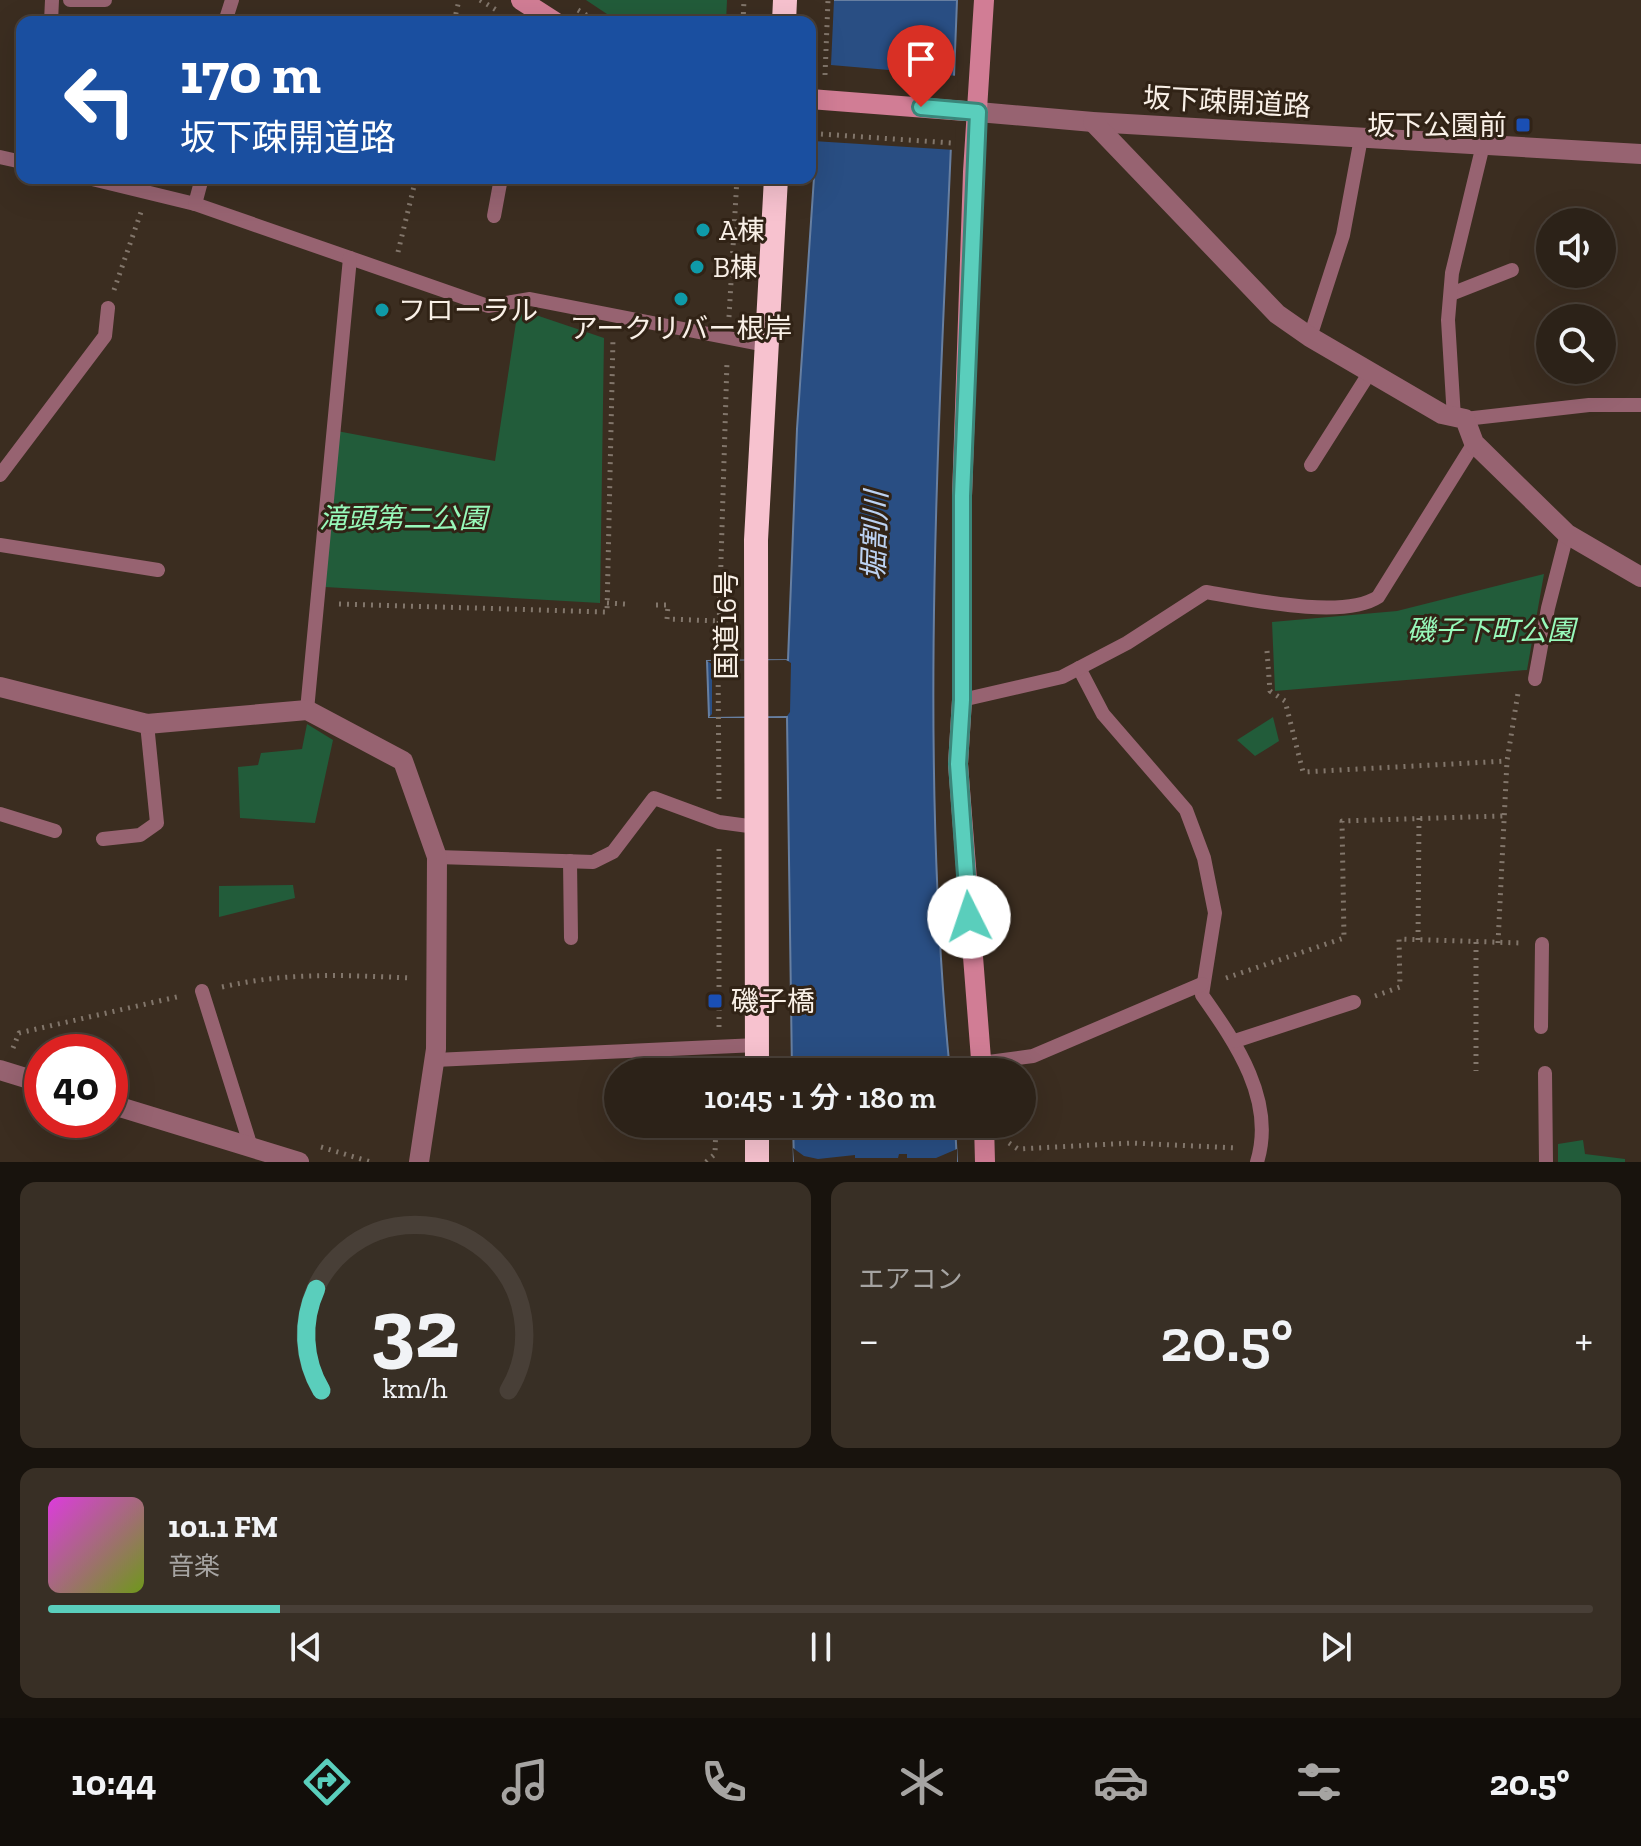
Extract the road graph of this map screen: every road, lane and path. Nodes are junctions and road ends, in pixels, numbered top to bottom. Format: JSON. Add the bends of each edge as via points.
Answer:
{"nodes":[{"id":1,"x":70,"y":0,"type":"edge"},
{"id":2,"x":105,"y":0,"type":"edge"},
{"id":3,"x":521,"y":0,"type":"edge"},
{"id":4,"x":828,"y":0,"type":"edge"},
{"id":5,"x":984,"y":0,"type":"edge"},
{"id":6,"x":546,"y":16,"type":"edge"},
{"id":7,"x":825,"y":77,"type":"dead end"},
{"id":8,"x":816,"y":99,"type":"edge"},
{"id":9,"x":969,"y":111,"type":"junction"},
{"id":10,"x":1093,"y":122,"type":"junction"},
{"id":11,"x":821,"y":134,"type":"dead end"},
{"id":12,"x":1361,"y":138,"type":"junction"},
{"id":13,"x":952,"y":143,"type":"dead end"},
{"id":14,"x":1483,"y":145,"type":"junction"},
{"id":15,"x":1641,"y":154,"type":"edge"},
{"id":16,"x":113,"y":184,"type":"edge"},
{"id":17,"x":200,"y":184,"type":"edge"},
{"id":18,"x":415,"y":184,"type":"edge"},
{"id":19,"x":500,"y":184,"type":"edge"},
{"id":20,"x":737,"y":184,"type":"edge"},
{"id":21,"x":776,"y":184,"type":"edge"},
{"id":22,"x":147,"y":192,"type":"junction"},
{"id":23,"x":195,"y":204,"type":"junction"},
{"id":24,"x":494,"y":216,"type":"dead end"},
{"id":25,"x":350,"y":258,"type":"junction"},
{"id":26,"x":1512,"y":270,"type":"dead end"},
{"id":27,"x":393,"y":272,"type":"junction"},
{"id":28,"x":1451,"y":294,"type":"junction"},
{"id":29,"x":108,"y":308,"type":"joint"},
{"id":30,"x":613,"y":317,"type":"junction"},
{"id":31,"x":728,"y":329,"type":"dead end"},
{"id":32,"x":1310,"y":337,"type":"junction"},
{"id":33,"x":765,"y":345,"type":"junction"},
{"id":34,"x":727,"y":350,"type":"dead end"},
{"id":35,"x":1370,"y":372,"type":"junction"},
{"id":36,"x":1641,"y":405,"type":"edge"},
{"id":37,"x":1459,"y":418,"type":"junction"},
{"id":38,"x":1474,"y":443,"type":"junction"},
{"id":39,"x":1311,"y":465,"type":"dead end"},
{"id":40,"x":0,"y":475,"type":"edge"},
{"id":41,"x":1567,"y":534,"type":"junction"},
{"id":42,"x":0,"y":545,"type":"edge"},
{"id":43,"x":158,"y":570,"type":"dead end"},
{"id":44,"x":1641,"y":577,"type":"edge"},
{"id":45,"x":317,"y":603,"type":"junction"},
{"id":46,"x":607,"y":603,"type":"junction"},
{"id":47,"x":625,"y":604,"type":"dead end"},
{"id":48,"x":656,"y":605,"type":"dead end"},
{"id":49,"x":719,"y":621,"type":"junction"},
{"id":50,"x":1267,"y":651,"type":"dead end"},
{"id":51,"x":1079,"y":668,"type":"junction"},
{"id":52,"x":1535,"y":679,"type":"dead end"},
{"id":53,"x":1520,"y":684,"type":"dead end"},
{"id":54,"x":0,"y":687,"type":"edge"},
{"id":55,"x":962,"y":700,"type":"junction"},
{"id":56,"x":307,"y":710,"type":"junction"},
{"id":57,"x":147,"y":724,"type":"junction"},
{"id":58,"x":1507,"y":761,"type":"junction"},
{"id":59,"x":0,"y":814,"type":"edge"},
{"id":60,"x":1503,"y":816,"type":"junction"},
{"id":61,"x":1419,"y":818,"type":"junction"},
{"id":62,"x":719,"y":822,"type":"junction"},
{"id":63,"x":756,"y":827,"type":"junction"},
{"id":64,"x":55,"y":831,"type":"dead end"},
{"id":65,"x":103,"y":839,"type":"dead end"},
{"id":66,"x":437,"y":857,"type":"junction"},
{"id":67,"x":570,"y":861,"type":"junction"},
{"id":68,"x":571,"y":938,"type":"dead end"},
{"id":69,"x":1418,"y":940,"type":"junction"},
{"id":70,"x":1476,"y":942,"type":"junction"},
{"id":71,"x":1498,"y":943,"type":"junction"},
{"id":72,"x":1542,"y":944,"type":"joint"},
{"id":73,"x":1202,"y":985,"type":"junction"},
{"id":74,"x":1400,"y":987,"type":"dead end"},
{"id":75,"x":202,"y":991,"type":"dead end"},
{"id":76,"x":1354,"y":1002,"type":"dead end"},
{"id":77,"x":1541,"y":1027,"type":"dead end"},
{"id":78,"x":1235,"y":1041,"type":"junction"},
{"id":79,"x":757,"y":1045,"type":"junction"},
{"id":80,"x":719,"y":1047,"type":"junction"},
{"id":81,"x":757,"y":1058,"type":"edge"},
{"id":82,"x":981,"y":1058,"type":"edge"},
{"id":83,"x":1024,"y":1058,"type":"edge"},
{"id":84,"x":435,"y":1060,"type":"junction"},
{"id":85,"x":0,"y":1070,"type":"edge"},
{"id":86,"x":1476,"y":1071,"type":"dead end"},
{"id":87,"x":1545,"y":1073,"type":"dead end"},
{"id":88,"x":24,"y":1077,"type":"edge"},
{"id":89,"x":128,"y":1109,"type":"edge"},
{"id":90,"x":716,"y":1138,"type":"edge"},
{"id":91,"x":757,"y":1138,"type":"edge"},
{"id":92,"x":984,"y":1138,"type":"edge"},
{"id":93,"x":1008,"y":1138,"type":"edge"},
{"id":94,"x":251,"y":1147,"type":"junction"},
{"id":95,"x":1253,"y":1156,"type":"edge"},
{"id":96,"x":299,"y":1162,"type":"edge"},
{"id":97,"x":419,"y":1162,"type":"edge"},
{"id":98,"x":706,"y":1162,"type":"edge"},
{"id":99,"x":757,"y":1162,"type":"edge"},
{"id":100,"x":985,"y":1162,"type":"edge"},
{"id":101,"x":1546,"y":1162,"type":"edge"}],
"edges":[{"from":1,"to":2,"type":"lane"},
{"from":3,"to":6,"type":"street"},
{"from":4,"to":7,"type":"path"},
{"from":5,"to":9,"type":"street"},
{"from":8,"to":9,"type":"street","name":"坂下疎開道路"},
{"from":9,"to":10,"type":"street","name":"坂下疎開道路"},
{"from":9,"to":55,"type":"street"},
{"from":10,"to":12,"type":"street","name":"坂下疎開道路"},
{"from":10,"to":32,"type":"street","via":[[1277,314]]},
{"from":11,"to":13,"type":"path"},
{"from":12,"to":14,"type":"street","name":"坂下疎開道路"},
{"from":12,"to":32,"type":"lane","via":[[1343,235]]},
{"from":14,"to":15,"type":"street","name":"坂下疎開道路"},
{"from":14,"to":28,"type":"lane"},
{"from":16,"to":22,"type":"lane"},
{"from":17,"to":23,"type":"lane"},
{"from":18,"to":27,"type":"path"},
{"from":19,"to":24,"type":"lane"},
{"from":20,"to":31,"type":"path"},
{"from":21,"to":33,"type":"highway","name":"国道16号"},
{"from":22,"to":23,"type":"lane"},
{"from":22,"to":29,"type":"path"},
{"from":23,"to":25,"type":"lane"},
{"from":25,"to":27,"type":"lane"},
{"from":25,"to":45,"type":"lane"},
{"from":26,"to":28,"type":"lane"},
{"from":27,"to":30,"type":"lane","via":[[488,306],[530,299]]},
{"from":28,"to":37,"type":"lane","via":[[1448,320]]},
{"from":29,"to":40,"type":"lane","via":[[105,336]]},
{"from":30,"to":33,"type":"lane"},
{"from":30,"to":46,"type":"path"},
{"from":32,"to":35,"type":"street"},
{"from":33,"to":63,"type":"highway","name":"国道16号","via":[[756,540]]},
{"from":34,"to":49,"type":"path"},
{"from":35,"to":37,"type":"street"},
{"from":35,"to":39,"type":"lane"},
{"from":36,"to":37,"type":"lane"},
{"from":37,"to":38,"type":"street"},
{"from":38,"to":41,"type":"street"},
{"from":38,"to":51,"type":"lane","via":[[1378,597],[1369,603],[1314,607],[1206,592]]},
{"from":41,"to":44,"type":"street"},
{"from":41,"to":52,"type":"lane"},
{"from":42,"to":43,"type":"lane"},
{"from":45,"to":46,"type":"path","via":[[607,612]]},
{"from":45,"to":56,"type":"lane"},
{"from":46,"to":47,"type":"path"},
{"from":48,"to":49,"type":"path","via":[[668,605],[667,619]]},
{"from":49,"to":62,"type":"path"},
{"from":50,"to":58,"type":"path","via":[[1270,691],[1285,701],[1303,772]]},
{"from":51,"to":55,"type":"lane","via":[[1062,677]]},
{"from":51,"to":73,"type":"lane","via":[[1103,714],[1186,810],[1204,858],[1215,913]]},
{"from":53,"to":58,"type":"path"},
{"from":54,"to":57,"type":"street"},
{"from":55,"to":82,"type":"street","via":[[958,764]]},
{"from":56,"to":57,"type":"street"},
{"from":56,"to":66,"type":"street","via":[[403,761]]},
{"from":57,"to":65,"type":"lane","via":[[157,823],[140,835]]},
{"from":58,"to":60,"type":"path"},
{"from":59,"to":64,"type":"lane"},
{"from":60,"to":61,"type":"path"},
{"from":60,"to":71,"type":"path"},
{"from":61,"to":69,"type":"path"},
{"from":61,"to":73,"type":"path","via":[[1342,821],[1344,938]]},
{"from":62,"to":63,"type":"lane"},
{"from":62,"to":67,"type":"lane","via":[[654,798],[613,852],[593,862]]},
{"from":62,"to":80,"type":"path"},
{"from":63,"to":79,"type":"highway","name":"国道16号"},
{"from":66,"to":67,"type":"lane"},
{"from":66,"to":84,"type":"street"},
{"from":67,"to":68,"type":"lane"},
{"from":69,"to":70,"type":"path"},
{"from":69,"to":74,"type":"path","via":[[1399,939]]},
{"from":70,"to":71,"type":"path"},
{"from":70,"to":86,"type":"path"},
{"from":71,"to":72,"type":"path"},
{"from":72,"to":77,"type":"lane"},
{"from":73,"to":78,"type":"lane","via":[[1202,995]]},
{"from":73,"to":83,"type":"lane"},
{"from":75,"to":94,"type":"lane"},
{"from":76,"to":78,"type":"lane"},
{"from":78,"to":95,"type":"lane","via":[[1250,1072],[1265,1139]]},
{"from":79,"to":80,"type":"lane"},
{"from":79,"to":81,"type":"highway","name":"国道16号"},
{"from":80,"to":84,"type":"lane"},
{"from":84,"to":97,"type":"street"},
{"from":85,"to":88,"type":"street"},
{"from":87,"to":101,"type":"lane"},
{"from":89,"to":94,"type":"street"},
{"from":90,"to":98,"type":"path","via":[[715,1154]]},
{"from":91,"to":99,"type":"highway"},
{"from":92,"to":100,"type":"street"},
{"from":93,"to":95,"type":"path","via":[[1018,1149],[1132,1143]]},
{"from":94,"to":96,"type":"street"}]}
